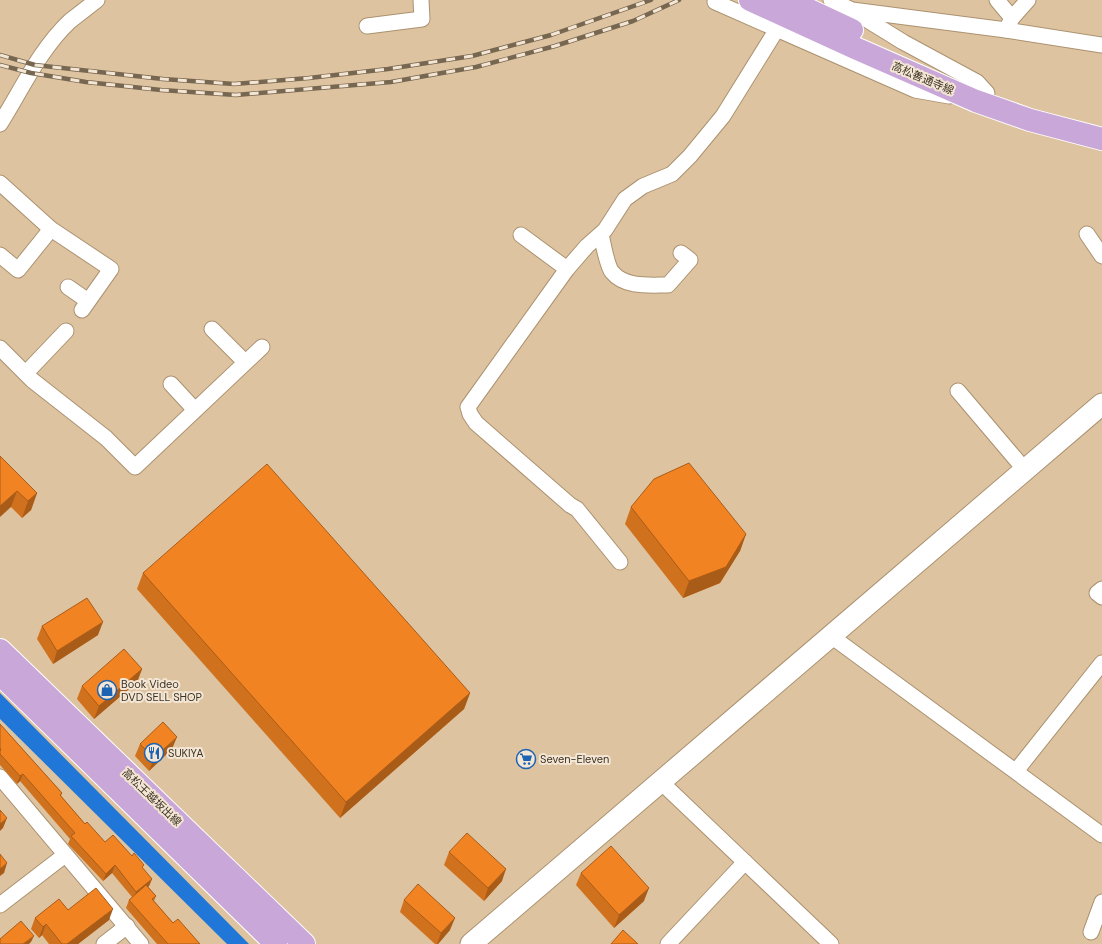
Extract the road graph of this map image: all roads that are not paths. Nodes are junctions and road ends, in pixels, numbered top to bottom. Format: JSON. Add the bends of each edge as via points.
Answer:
{"nodes":[{"id":1,"x":97,"y":0,"type":"edge"},
{"id":2,"x":421,"y":0,"type":"edge"},
{"id":3,"x":718,"y":0,"type":"edge"},
{"id":4,"x":750,"y":0,"type":"edge"},
{"id":5,"x":788,"y":0,"type":"edge"},
{"id":6,"x":831,"y":0,"type":"edge"},
{"id":7,"x":996,"y":0,"type":"edge"},
{"id":8,"x":1028,"y":0,"type":"edge"},
{"id":9,"x":852,"y":10,"type":"junction"},
{"id":10,"x":1009,"y":24,"type":"junction"},
{"id":11,"x":367,"y":26,"type":"dead end"},
{"id":12,"x":777,"y":29,"type":"junction"},
{"id":13,"x":1102,"y":45,"type":"edge"},
{"id":14,"x":982,"y":97,"type":"junction"},
{"id":15,"x":0,"y":124,"type":"edge"},
{"id":16,"x":1102,"y":129,"type":"edge"},
{"id":17,"x":1102,"y":138,"type":"edge"},
{"id":18,"x":0,"y":183,"type":"edge"},
{"id":19,"x":51,"y":229,"type":"junction"},
{"id":20,"x":520,"y":234,"type":"dead end"},
{"id":21,"x":601,"y":234,"type":"junction"},
{"id":22,"x":1087,"y":234,"type":"dead end"},
{"id":23,"x":682,"y":253,"type":"dead end"},
{"id":24,"x":0,"y":255,"type":"edge"},
{"id":25,"x":1102,"y":256,"type":"edge"},
{"id":26,"x":567,"y":269,"type":"junction"},
{"id":27,"x":68,"y":287,"type":"dead end"},
{"id":28,"x":212,"y":329,"type":"dead end"},
{"id":29,"x":66,"y":331,"type":"dead end"},
{"id":30,"x":262,"y":347,"type":"dead end"},
{"id":31,"x":0,"y":348,"type":"edge"},
{"id":32,"x":245,"y":362,"type":"junction"},
{"id":33,"x":26,"y":373,"type":"junction"},
{"id":34,"x":171,"y":384,"type":"dead end"},
{"id":35,"x":958,"y":391,"type":"dead end"},
{"id":36,"x":1102,"y":404,"type":"edge"},
{"id":37,"x":195,"y":410,"type":"junction"},
{"id":38,"x":1025,"y":470,"type":"junction"},
{"id":39,"x":620,"y":562,"type":"dead end"},
{"id":40,"x":1102,"y":589,"type":"edge"},
{"id":41,"x":1102,"y":597,"type":"edge"},
{"id":42,"x":831,"y":636,"type":"junction"},
{"id":43,"x":0,"y":650,"type":"edge"},
{"id":44,"x":1099,"y":672,"type":"edge"},
{"id":45,"x":0,"y":674,"type":"edge"},
{"id":46,"x":1016,"y":771,"type":"junction"},
{"id":47,"x":0,"y":777,"type":"edge"},
{"id":48,"x":661,"y":782,"type":"junction"},
{"id":49,"x":1102,"y":835,"type":"edge"},
{"id":50,"x":65,"y":855,"type":"junction"},
{"id":51,"x":745,"y":862,"type":"junction"},
{"id":52,"x":1102,"y":902,"type":"edge"},
{"id":53,"x":0,"y":905,"type":"edge"},
{"id":54,"x":127,"y":926,"type":"junction"},
{"id":55,"x":1091,"y":932,"type":"dead end"},
{"id":56,"x":104,"y":944,"type":"edge"},
{"id":57,"x":142,"y":944,"type":"edge"},
{"id":58,"x":276,"y":944,"type":"edge"},
{"id":59,"x":304,"y":944,"type":"edge"},
{"id":60,"x":471,"y":944,"type":"edge"},
{"id":61,"x":668,"y":944,"type":"edge"},
{"id":62,"x":831,"y":944,"type":"edge"}],
"edges":[{"from":1,"to":15,"type":"street","via":[[70,22],[55,39],[35,65]]},
{"from":2,"to":11,"type":"street","via":[[422,19]]},
{"from":3,"to":12,"type":"street","via":[[715,2]]},
{"from":4,"to":14,"type":"main road","name":"高松善通寺線","via":[[855,48]]},
{"from":5,"to":14,"type":"main road","name":"高松善通寺線"},
{"from":6,"to":9,"type":"street"},
{"from":7,"to":10,"type":"street"},
{"from":8,"to":10,"type":"street"},
{"from":9,"to":10,"type":"street"},
{"from":9,"to":14,"type":"street","via":[[903,42],[977,82]]},
{"from":10,"to":13,"type":"street"},
{"from":12,"to":14,"type":"street","via":[[915,90]]},
{"from":12,"to":21,"type":"street","via":[[723,116],[690,156],[672,174],[643,186],[625,199]]},
{"from":14,"to":16,"type":"main road","name":"高松善通寺線"},
{"from":14,"to":17,"type":"main road","name":"高松善通寺線","via":[[1030,120]]},
{"from":18,"to":19,"type":"street"},
{"from":19,"to":24,"type":"street","via":[[18,270]]},
{"from":19,"to":27,"type":"street","via":[[111,269],[85,306]]},
{"from":20,"to":26,"type":"street"},
{"from":21,"to":23,"type":"street","via":[[612,272],[634,285],[668,285],[690,260]]},
{"from":21,"to":26,"type":"street"},
{"from":22,"to":25,"type":"street"},
{"from":26,"to":39,"type":"street","via":[[468,407],[476,423],[576,509]]},
{"from":28,"to":32,"type":"street"},
{"from":29,"to":33,"type":"street"},
{"from":30,"to":32,"type":"street"},
{"from":31,"to":33,"type":"street"},
{"from":32,"to":37,"type":"street"},
{"from":33,"to":37,"type":"street","via":[[106,438],[135,467]]},
{"from":34,"to":37,"type":"street"},
{"from":35,"to":38,"type":"street"},
{"from":36,"to":38,"type":"street"},
{"from":38,"to":42,"type":"street"},
{"from":40,"to":41,"type":"street","via":[[1097,593]]},
{"from":42,"to":46,"type":"street"},
{"from":42,"to":48,"type":"street"},
{"from":43,"to":59,"type":"main road","name":"高松王越坂出線"},
{"from":44,"to":46,"type":"street"},
{"from":45,"to":58,"type":"main road","name":"高松王越坂出線"},
{"from":46,"to":49,"type":"street"},
{"from":47,"to":50,"type":"street"},
{"from":48,"to":51,"type":"street"},
{"from":48,"to":60,"type":"street"},
{"from":50,"to":53,"type":"street"},
{"from":50,"to":54,"type":"street"},
{"from":51,"to":61,"type":"street"},
{"from":51,"to":62,"type":"street"},
{"from":52,"to":55,"type":"street"},
{"from":54,"to":56,"type":"street"},
{"from":54,"to":57,"type":"street"}]}
